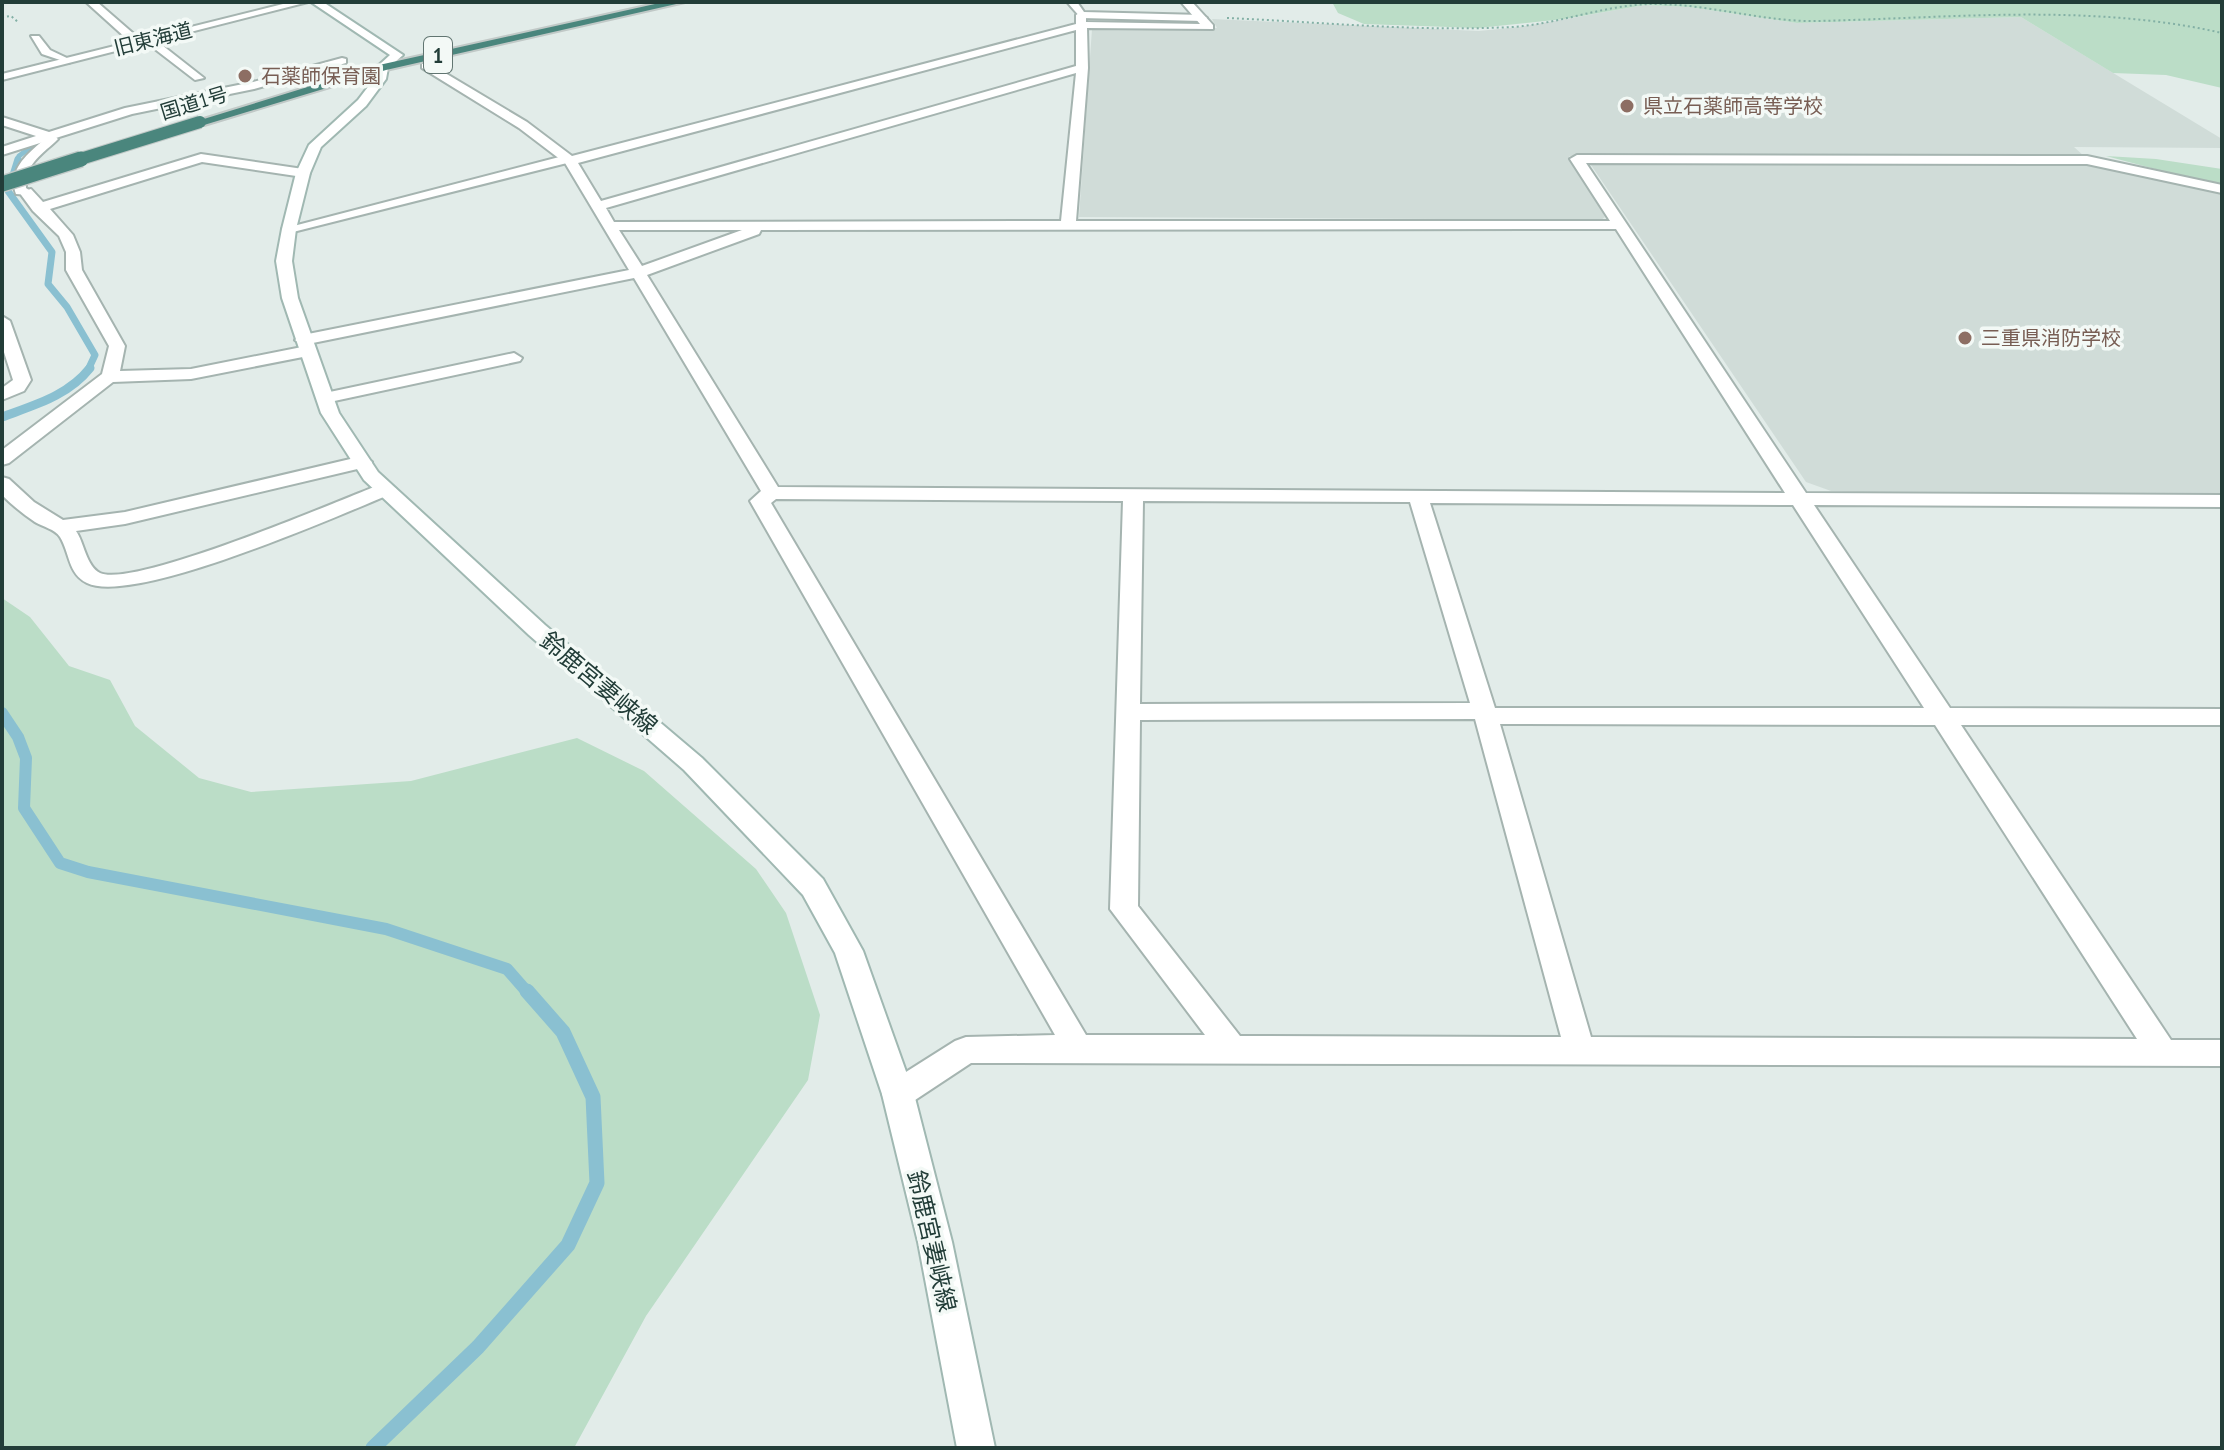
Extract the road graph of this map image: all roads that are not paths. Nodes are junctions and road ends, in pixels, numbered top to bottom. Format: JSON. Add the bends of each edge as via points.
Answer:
{"nodes":[{"id":1,"x":91,"y":2,"type":"edge"},
{"id":2,"x":303,"y":2,"type":"edge"},
{"id":3,"x":316,"y":2,"type":"edge"},
{"id":4,"x":640,"y":2,"type":"edge"},
{"id":5,"x":680,"y":2,"type":"edge"},
{"id":6,"x":1072,"y":2,"type":"edge"},
{"id":7,"x":1186,"y":2,"type":"edge"},
{"id":8,"x":1082,"y":20,"type":"junction"},
{"id":9,"x":35,"y":38,"type":"dead end"},
{"id":10,"x":147,"y":41,"type":"junction"},
{"id":11,"x":397,"y":55,"type":"junction"},
{"id":12,"x":65,"y":61,"type":"junction"},
{"id":13,"x":342,"y":61,"type":"dead end"},
{"id":14,"x":426,"y":66,"type":"dead end"},
{"id":15,"x":383,"y":67,"type":"junction"},
{"id":16,"x":1082,"y":68,"type":"junction"},
{"id":17,"x":2,"y":77,"type":"edge"},
{"id":18,"x":199,"y":78,"type":"joint"},
{"id":19,"x":218,"y":92,"type":"junction"},
{"id":20,"x":95,"y":102,"type":"dead end"},
{"id":21,"x":114,"y":115,"type":"junction"},
{"id":22,"x":193,"y":119,"type":"junction"},
{"id":23,"x":2,"y":121,"type":"edge"},
{"id":24,"x":48,"y":136,"type":"junction"},
{"id":25,"x":2,"y":151,"type":"edge"},
{"id":26,"x":568,"y":160,"type":"junction"},
{"id":27,"x":303,"y":173,"type":"junction"},
{"id":28,"x":2,"y":174,"type":"edge"},
{"id":29,"x":2,"y":184,"type":"edge"},
{"id":30,"x":2222,"y":189,"type":"edge"},
{"id":31,"x":26,"y":192,"type":"joint"},
{"id":32,"x":599,"y":206,"type":"junction"},
{"id":33,"x":38,"y":208,"type":"junction"},
{"id":34,"x":771,"y":225,"type":"junction"},
{"id":35,"x":1068,"y":225,"type":"junction"},
{"id":36,"x":1622,"y":225,"type":"junction"},
{"id":37,"x":610,"y":226,"type":"junction"},
{"id":38,"x":289,"y":229,"type":"junction"},
{"id":39,"x":637,"y":273,"type":"junction"},
{"id":40,"x":2,"y":321,"type":"edge"},
{"id":41,"x":305,"y":345,"type":"junction"},
{"id":42,"x":514,"y":358,"type":"dead end"},
{"id":43,"x":109,"y":377,"type":"junction"},
{"id":44,"x":2,"y":395,"type":"edge"},
{"id":45,"x":325,"y":398,"type":"junction"},
{"id":46,"x":2,"y":459,"type":"edge"},
{"id":47,"x":363,"y":462,"type":"junction"},
{"id":48,"x":2,"y":483,"type":"edge"},
{"id":49,"x":386,"y":489,"type":"junction"},
{"id":50,"x":772,"y":493,"type":"junction"},
{"id":51,"x":1133,"y":494,"type":"junction"},
{"id":52,"x":1418,"y":495,"type":"junction"},
{"id":53,"x":1800,"y":497,"type":"junction"},
{"id":54,"x":2222,"y":501,"type":"edge"},
{"id":55,"x":58,"y":527,"type":"junction"},
{"id":56,"x":1129,"y":712,"type":"junction"},
{"id":57,"x":1485,"y":714,"type":"junction"},
{"id":58,"x":1942,"y":716,"type":"junction"},
{"id":59,"x":2222,"y":717,"type":"edge"},
{"id":60,"x":1078,"y":1048,"type":"junction"},
{"id":61,"x":1233,"y":1049,"type":"junction"},
{"id":62,"x":1580,"y":1050,"type":"junction"},
{"id":63,"x":2162,"y":1052,"type":"junction"},
{"id":64,"x":2222,"y":1053,"type":"edge"},
{"id":65,"x":898,"y":1094,"type":"junction"},
{"id":66,"x":976,"y":1448,"type":"edge"}],
"edges":[{"from":1,"to":10,"type":"lane","via":[[131,37]]},
{"from":2,"to":10,"type":"street","name":"旧東海道"},
{"from":3,"to":11,"type":"street"},
{"from":4,"to":11,"type":"highway","name":"国道1号","number":"1"},
{"from":5,"to":15,"type":"highway","name":"国道1号","number":"1"},
{"from":6,"to":8,"type":"lane"},
{"from":7,"to":8,"type":"street","via":[[1209,27]]},
{"from":8,"to":16,"type":"street"},
{"from":8,"to":26,"type":"street"},
{"from":9,"to":12,"type":"lane","via":[[49,54]]},
{"from":10,"to":12,"type":"street","name":"旧東海道"},
{"from":10,"to":18,"type":"lane"},
{"from":11,"to":15,"type":"street","name":"鈴鹿宮妻峡線"},
{"from":11,"to":22,"type":"highway","name":"国道1号","number":"1"},
{"from":12,"to":17,"type":"street","name":"旧東海道"},
{"from":13,"to":19,"type":"street"},
{"from":14,"to":26,"type":"street","via":[[488,102]]},
{"from":15,"to":22,"type":"highway","name":"国道1号","number":"1"},
{"from":15,"to":27,"type":"street","name":"鈴鹿宮妻峡線","via":[[362,103],[315,145]]},
{"from":16,"to":32,"type":"street"},
{"from":16,"to":35,"type":"street"},
{"from":18,"to":19,"type":"street"},
{"from":19,"to":21,"type":"street"},
{"from":20,"to":21,"type":"street"},
{"from":21,"to":24,"type":"street"},
{"from":22,"to":28,"type":"highway","name":"国道1号","number":"1"},
{"from":22,"to":29,"type":"highway","name":"国道1号","number":"1","bridge":true},
{"from":23,"to":24,"type":"street"},
{"from":24,"to":25,"type":"street"},
{"from":24,"to":31,"type":"lane","via":[[52,139],[20,173],[18,185]]},
{"from":26,"to":32,"type":"street"},
{"from":26,"to":38,"type":"lane"},
{"from":27,"to":33,"type":"street","via":[[201,158]]},
{"from":27,"to":38,"type":"street","name":"鈴鹿宮妻峡線"},
{"from":30,"to":36,"type":"street","via":[[2087,160],[1577,159]]},
{"from":31,"to":33,"type":"street"},
{"from":32,"to":37,"type":"street"},
{"from":33,"to":43,"type":"street","via":[[66,235],[74,270],[117,346]]},
{"from":34,"to":35,"type":"street"},
{"from":34,"to":37,"type":"street"},
{"from":34,"to":39,"type":"street"},
{"from":35,"to":36,"type":"street"},
{"from":36,"to":53,"type":"street"},
{"from":37,"to":39,"type":"street"},
{"from":38,"to":41,"type":"street","name":"鈴鹿宮妻峡線","via":[[286,278]]},
{"from":39,"to":41,"type":"street"},
{"from":39,"to":50,"type":"street"},
{"from":40,"to":44,"type":"street","via":[[22,380]]},
{"from":41,"to":43,"type":"street","via":[[191,374]]},
{"from":41,"to":45,"type":"street","name":"鈴鹿宮妻峡線"},
{"from":42,"to":45,"type":"lane"},
{"from":43,"to":46,"type":"street"},
{"from":45,"to":47,"type":"street","name":"鈴鹿宮妻峡線"},
{"from":47,"to":49,"type":"street","name":"鈴鹿宮妻峡線"},
{"from":47,"to":55,"type":"street","via":[[125,518]]},
{"from":48,"to":55,"type":"street"},
{"from":49,"to":55,"type":"street","via":[[223,552],[109,583],[83,571],[65,531]]},
{"from":49,"to":65,"type":"street","name":"鈴鹿宮妻峡線","via":[[537,630],[693,764],[813,887],[849,951]]},
{"from":50,"to":51,"type":"street"},
{"from":50,"to":60,"type":"street","via":[[760,501]]},
{"from":51,"to":52,"type":"street"},
{"from":51,"to":56,"type":"street"},
{"from":52,"to":53,"type":"street"},
{"from":52,"to":57,"type":"street"},
{"from":53,"to":54,"type":"street"},
{"from":53,"to":58,"type":"street"},
{"from":56,"to":57,"type":"street"},
{"from":56,"to":61,"type":"street","via":[[1124,909]]},
{"from":57,"to":58,"type":"street"},
{"from":57,"to":62,"type":"street"},
{"from":58,"to":59,"type":"street"},
{"from":58,"to":63,"type":"street"},
{"from":60,"to":61,"type":"street"},
{"from":60,"to":65,"type":"street","via":[[966,1050]]},
{"from":61,"to":62,"type":"street"},
{"from":62,"to":63,"type":"street"},
{"from":63,"to":64,"type":"street"},
{"from":65,"to":66,"type":"street","name":"鈴鹿宮妻峡線","via":[[935,1242]]}]}
